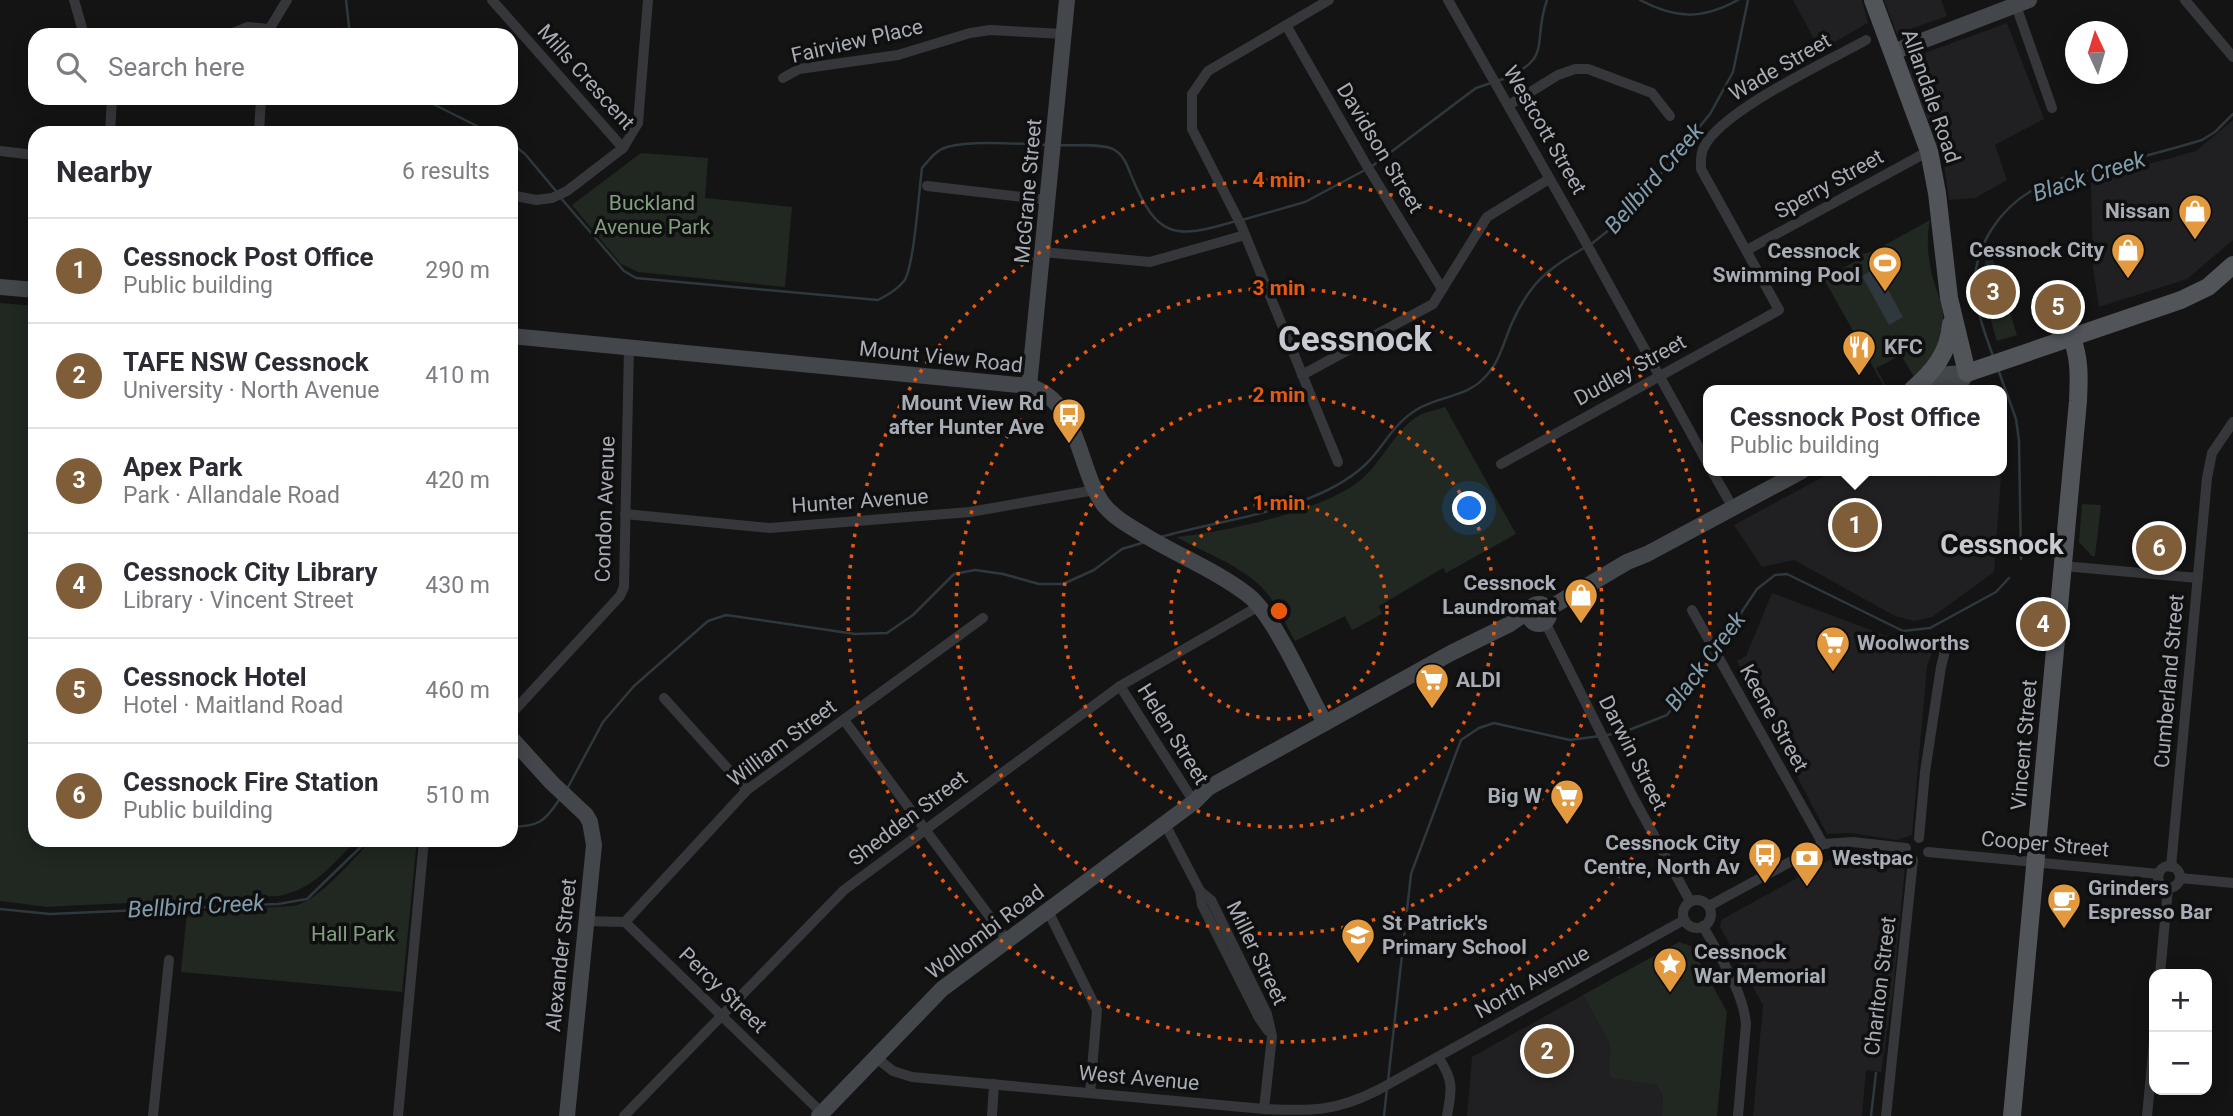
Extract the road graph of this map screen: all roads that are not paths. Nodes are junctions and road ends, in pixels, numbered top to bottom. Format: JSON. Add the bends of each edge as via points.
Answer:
{"nodes":[{"id":1,"x":74,"y":0,"type":"edge"},
{"id":2,"x":287,"y":0,"type":"edge"},
{"id":3,"x":492,"y":0,"type":"edge"},
{"id":4,"x":648,"y":0,"type":"edge"},
{"id":5,"x":1068,"y":0,"type":"edge"},
{"id":6,"x":1329,"y":0,"type":"edge"},
{"id":7,"x":1448,"y":0,"type":"edge"},
{"id":8,"x":1873,"y":0,"type":"edge"},
{"id":9,"x":2185,"y":0,"type":"edge"},
{"id":10,"x":2019,"y":2,"type":"edge"},
{"id":11,"x":1286,"y":25,"type":"junction"},
{"id":12,"x":82,"y":28,"type":"edge"},
{"id":13,"x":270,"y":28,"type":"edge"},
{"id":14,"x":517,"y":28,"type":"edge"},
{"id":15,"x":518,"y":29,"type":"edge"},
{"id":16,"x":1064,"y":34,"type":"junction"},
{"id":17,"x":1866,"y":40,"type":"dead end"},
{"id":18,"x":1892,"y":52,"type":"junction"},
{"id":19,"x":2233,"y":57,"type":"edge"},
{"id":20,"x":783,"y":78,"type":"dead end"},
{"id":21,"x":112,"y":105,"type":"edge"},
{"id":22,"x":261,"y":105,"type":"edge"},
{"id":23,"x":1509,"y":105,"type":"junction"},
{"id":24,"x":2052,"y":108,"type":"dead end"},
{"id":25,"x":1670,"y":116,"type":"dead end"},
{"id":26,"x":110,"y":126,"type":"edge"},
{"id":27,"x":259,"y":126,"type":"edge"},
{"id":28,"x":623,"y":148,"type":"junction"},
{"id":29,"x":0,"y":151,"type":"edge"},
{"id":30,"x":1929,"y":151,"type":"junction"},
{"id":31,"x":28,"y":154,"type":"edge"},
{"id":32,"x":1549,"y":179,"type":"junction"},
{"id":33,"x":927,"y":186,"type":"dead end"},
{"id":34,"x":518,"y":196,"type":"edge"},
{"id":35,"x":1048,"y":200,"type":"junction"},
{"id":36,"x":1240,"y":225,"type":"junction"},
{"id":37,"x":1747,"y":250,"type":"junction"},
{"id":38,"x":1043,"y":252,"type":"junction"},
{"id":39,"x":2231,"y":271,"type":"edge"},
{"id":40,"x":0,"y":287,"type":"edge"},
{"id":41,"x":28,"y":289,"type":"edge"},
{"id":42,"x":1442,"y":289,"type":"junction"},
{"id":43,"x":1949,"y":298,"type":"junction"},
{"id":44,"x":518,"y":337,"type":"edge"},
{"id":45,"x":2072,"y":338,"type":"junction"},
{"id":46,"x":629,"y":347,"type":"junction"},
{"id":47,"x":1967,"y":373,"type":"junction"},
{"id":48,"x":1302,"y":375,"type":"junction"},
{"id":49,"x":1660,"y":376,"type":"junction"},
{"id":50,"x":1917,"y":385,"type":"edge"},
{"id":51,"x":1929,"y":385,"type":"edge"},
{"id":52,"x":1959,"y":385,"type":"edge"},
{"id":53,"x":1029,"y":386,"type":"junction"},
{"id":54,"x":2233,"y":422,"type":"edge"},
{"id":55,"x":1703,"y":455,"type":"edge"},
{"id":56,"x":1338,"y":462,"type":"dead end"},
{"id":57,"x":1501,"y":464,"type":"dead end"},
{"id":58,"x":1715,"y":476,"type":"edge"},
{"id":59,"x":1772,"y":476,"type":"edge"},
{"id":60,"x":1793,"y":476,"type":"edge"},
{"id":61,"x":1096,"y":490,"type":"junction"},
{"id":62,"x":1752,"y":498,"type":"junction"},
{"id":63,"x":1728,"y":499,"type":"junction"},
{"id":64,"x":625,"y":514,"type":"junction"},
{"id":65,"x":1713,"y":519,"type":"junction"},
{"id":66,"x":1627,"y":562,"type":"junction"},
{"id":67,"x":2063,"y":566,"type":"junction"},
{"id":68,"x":2198,"y":578,"type":"junction"},
{"id":69,"x":1259,"y":606,"type":"junction"},
{"id":70,"x":1692,"y":610,"type":"dead end"},
{"id":71,"x":1539,"y":616,"type":"junction"},
{"id":72,"x":983,"y":618,"type":"dead end"},
{"id":73,"x":1952,"y":640,"type":"dead end"},
{"id":74,"x":1120,"y":686,"type":"junction"},
{"id":75,"x":664,"y":698,"type":"dead end"},
{"id":76,"x":518,"y":706,"type":"edge"},
{"id":77,"x":1365,"y":709,"type":"junction"},
{"id":78,"x":844,"y":720,"type":"junction"},
{"id":79,"x":1325,"y":723,"type":"junction"},
{"id":80,"x":518,"y":746,"type":"edge"},
{"id":81,"x":1295,"y":749,"type":"junction"},
{"id":82,"x":747,"y":790,"type":"junction"},
{"id":83,"x":1194,"y":802,"type":"junction"},
{"id":84,"x":1165,"y":824,"type":"junction"},
{"id":85,"x":925,"y":830,"type":"junction"},
{"id":86,"x":1919,"y":838,"type":"junction"},
{"id":87,"x":1823,"y":844,"type":"junction"},
{"id":88,"x":423,"y":847,"type":"edge"},
{"id":89,"x":1906,"y":848,"type":"junction"},
{"id":90,"x":1928,"y":852,"type":"junction"},
{"id":91,"x":1913,"y":860,"type":"junction"},
{"id":92,"x":2036,"y":863,"type":"junction"},
{"id":93,"x":2171,"y":867,"type":"junction"},
{"id":94,"x":2159,"y":874,"type":"junction"},
{"id":95,"x":2180,"y":878,"type":"junction"},
{"id":96,"x":2233,"y":883,"type":"edge"},
{"id":97,"x":2168,"y":888,"type":"junction"},
{"id":98,"x":1690,"y":901,"type":"junction"},
{"id":99,"x":1709,"y":906,"type":"junction"},
{"id":100,"x":1048,"y":911,"type":"junction"},
{"id":101,"x":1684,"y":920,"type":"junction"},
{"id":102,"x":585,"y":921,"type":"junction"},
{"id":103,"x":625,"y":922,"type":"junction"},
{"id":104,"x":1703,"y":926,"type":"junction"},
{"id":105,"x":1007,"y":940,"type":"junction"},
{"id":106,"x":169,"y":960,"type":"dead end"},
{"id":107,"x":2160,"y":969,"type":"edge"},
{"id":108,"x":721,"y":1015,"type":"junction"},
{"id":109,"x":875,"y":1057,"type":"junction"},
{"id":110,"x":1438,"y":1057,"type":"junction"},
{"id":111,"x":1400,"y":1078,"type":"joint"},
{"id":112,"x":995,"y":1084,"type":"junction"},
{"id":113,"x":1090,"y":1093,"type":"junction"},
{"id":114,"x":2149,"y":1095,"type":"edge"},
{"id":115,"x":1264,"y":1108,"type":"junction"},
{"id":116,"x":820,"y":1114,"type":"edge"},
{"id":117,"x":153,"y":1116,"type":"edge"},
{"id":118,"x":398,"y":1116,"type":"edge"},
{"id":119,"x":567,"y":1116,"type":"edge"},
{"id":120,"x":624,"y":1116,"type":"edge"},
{"id":121,"x":992,"y":1116,"type":"edge"},
{"id":122,"x":1447,"y":1116,"type":"edge"},
{"id":123,"x":1738,"y":1116,"type":"edge"},
{"id":124,"x":1886,"y":1116,"type":"edge"},
{"id":125,"x":2012,"y":1116,"type":"edge"},
{"id":126,"x":2147,"y":1116,"type":"edge"}],
"edges":[{"from":1,"to":12,"type":"street"},
{"from":2,"to":13,"type":"street"},
{"from":3,"to":14,"type":"street","name":"Mills Crescent"},
{"from":4,"to":28,"type":"street","via":[[638,123]]},
{"from":5,"to":16,"type":"main road","name":"McGrane Street"},
{"from":6,"to":11,"type":"street"},
{"from":7,"to":23,"type":"street","name":"Westcott Street"},
{"from":8,"to":18,"type":"main road","name":"Allandale Road"},
{"from":9,"to":19,"type":"street"},
{"from":10,"to":18,"type":"main road"},
{"from":10,"to":24,"type":"street"},
{"from":11,"to":36,"type":"street","via":[[1208,71],[1192,94],[1192,129]]},
{"from":11,"to":42,"type":"street","name":"Davidson Street"},
{"from":15,"to":28,"type":"street","name":"Mills Crescent"},
{"from":16,"to":20,"type":"street","name":"Fairview Place","via":[[970,33],[898,55],[799,69]]},
{"from":16,"to":35,"type":"main road","name":"McGrane Street"},
{"from":17,"to":37,"type":"street","name":"Wade Street","via":[[1740,110],[1703,148],[1701,169]]},
{"from":18,"to":30,"type":"main road","name":"Allandale Road"},
{"from":21,"to":26,"type":"street"},
{"from":22,"to":27,"type":"street"},
{"from":23,"to":25,"type":"street","via":[[1558,75],[1588,69],[1652,93]]},
{"from":23,"to":32,"type":"street","name":"Westcott Street"},
{"from":28,"to":34,"type":"street","via":[[552,198]]},
{"from":29,"to":31,"type":"street"},
{"from":30,"to":37,"type":"street","name":"Sperry Street"},
{"from":30,"to":43,"type":"main road","name":"Allandale Road"},
{"from":32,"to":42,"type":"street","via":[[1487,218]]},
{"from":32,"to":49,"type":"street","name":"Westcott Street"},
{"from":33,"to":35,"type":"street"},
{"from":35,"to":38,"type":"main road","name":"McGrane Street"},
{"from":36,"to":38,"type":"street","via":[[1150,262]]},
{"from":36,"to":48,"type":"street"},
{"from":37,"to":49,"type":"street","name":"Dudley Street","via":[[1779,310]]},
{"from":38,"to":53,"type":"main road","name":"McGrane Street"},
{"from":39,"to":45,"type":"main road","via":[[2194,295]]},
{"from":40,"to":41,"type":"main road"},
{"from":42,"to":48,"type":"street","via":[[1433,304]]},
{"from":43,"to":47,"type":"main road","name":"Allandale Road"},
{"from":43,"to":50,"type":"main road","via":[[1951,327],[1946,350]]},
{"from":44,"to":46,"type":"main road","name":"Mount View Road"},
{"from":45,"to":47,"type":"main road"},
{"from":45,"to":67,"type":"main road","name":"Vincent Street","via":[[2080,371]]},
{"from":46,"to":53,"type":"main road","name":"Mount View Road"},
{"from":46,"to":64,"type":"street","name":"Condon Avenue"},
{"from":47,"to":51,"type":"main road","via":[[1949,374]]},
{"from":47,"to":52,"type":"main road"},
{"from":48,"to":56,"type":"street"},
{"from":49,"to":55,"type":"street","name":"Westcott Street"},
{"from":49,"to":57,"type":"street","name":"Dudley Street"},
{"from":53,"to":61,"type":"main road","name":"Mount View Road","via":[[1047,394],[1063,411]]},
{"from":54,"to":68,"type":"street","name":"Cumberland Street","via":[[2212,453]]},
{"from":58,"to":63,"type":"street"},
{"from":59,"to":63,"type":"main road","name":"Wollombi Road"},
{"from":60,"to":62,"type":"main road","name":"Wollombi Road"},
{"from":61,"to":64,"type":"street","name":"Hunter Avenue","via":[[970,512],[770,528]]},
{"from":61,"to":69,"type":"main road","name":"Mount View Road","via":[[1111,513],[1227,581]]},
{"from":62,"to":63,"type":"main road"},
{"from":62,"to":65,"type":"main road","name":"Wollombi Road"},
{"from":63,"to":65,"type":"main road"},
{"from":63,"to":66,"type":"main road","name":"Wollombi Road"},
{"from":64,"to":76,"type":"street","name":"Condon Avenue","via":[[620,596]]},
{"from":65,"to":66,"type":"main road","name":"Wollombi Road"},
{"from":66,"to":71,"type":"main road","name":"Wollombi Road"},
{"from":67,"to":68,"type":"street"},
{"from":67,"to":92,"type":"main road","name":"Vincent Street"},
{"from":68,"to":93,"type":"street","name":"Cumberland Street"},
{"from":69,"to":74,"type":"street","name":"Shedden Street"},
{"from":69,"to":79,"type":"main road","name":"Mount View Road"},
{"from":70,"to":87,"type":"street","name":"Keene Street"},
{"from":71,"to":77,"type":"main road","name":"Wollombi Road"},
{"from":71,"to":79,"type":"main road","name":"Wollombi Road","via":[[1510,624],[1451,653]]},
{"from":71,"to":98,"type":"street","name":"Darwin Street"},
{"from":72,"to":78,"type":"street","name":"William Street"},
{"from":73,"to":86,"type":"street","via":[[1941,667]]},
{"from":74,"to":83,"type":"street","name":"Helen Street"},
{"from":74,"to":85,"type":"street","name":"Shedden Street"},
{"from":75,"to":82,"type":"street"},
{"from":77,"to":79,"type":"main road"},
{"from":77,"to":81,"type":"main road","name":"Wollombi Road"},
{"from":78,"to":82,"type":"street","name":"William Street"},
{"from":78,"to":85,"type":"street"},
{"from":79,"to":81,"type":"main road"},
{"from":79,"to":83,"type":"main road","name":"Wollombi Road","via":[[1208,788]]},
{"from":80,"to":102,"type":"main road","name":"Alexander Street","via":[[586,815],[593,833]]},
{"from":81,"to":83,"type":"main road","name":"Wollombi Road","via":[[1213,796]]},
{"from":82,"to":103,"type":"street","name":"William Street"},
{"from":83,"to":84,"type":"main road","name":"Wollombi Road"},
{"from":84,"to":100,"type":"main road","name":"Wollombi Road"},
{"from":84,"to":115,"type":"street","name":"Miller Street","via":[[1200,891],[1211,900],[1267,1014],[1272,1036]]},
{"from":85,"to":105,"type":"street"},
{"from":85,"to":108,"type":"street","name":"Shedden Street","via":[[844,890]]},
{"from":86,"to":89,"type":"street"},
{"from":86,"to":90,"type":"street","via":[[1927,843]]},
{"from":87,"to":89,"type":"street"},
{"from":87,"to":99,"type":"street"},
{"from":88,"to":118,"type":"street"},
{"from":89,"to":91,"type":"street"},
{"from":90,"to":91,"type":"street"},
{"from":90,"to":92,"type":"street","name":"Cooper Street"},
{"from":91,"to":124,"type":"street","name":"Charlton Street"},
{"from":92,"to":94,"type":"street","name":"Cooper Street"},
{"from":92,"to":125,"type":"main road","name":"Vincent Street"},
{"from":93,"to":94,"type":"street"},
{"from":93,"to":95,"type":"street"},
{"from":94,"to":97,"type":"street"},
{"from":95,"to":96,"type":"street"},
{"from":95,"to":97,"type":"street"},
{"from":97,"to":107,"type":"street"},
{"from":98,"to":99,"type":"street","via":[[1700,900]]},
{"from":98,"to":101,"type":"street","via":[[1683,909]]},
{"from":99,"to":104,"type":"street","via":[[1711,916]]},
{"from":100,"to":105,"type":"main road","name":"Wollombi Road"},
{"from":100,"to":113,"type":"street","via":[[1097,1010]]},
{"from":101,"to":104,"type":"street","via":[[1692,927]]},
{"from":101,"to":110,"type":"street","name":"North Avenue"},
{"from":102,"to":103,"type":"street"},
{"from":102,"to":119,"type":"main road","name":"Alexander Street"},
{"from":103,"to":108,"type":"street","name":"Percy Street"},
{"from":104,"to":123,"type":"street","via":[[1745,1011]]},
{"from":105,"to":109,"type":"main road","name":"Wollombi Road","via":[[936,995]]},
{"from":106,"to":117,"type":"street"},
{"from":108,"to":116,"type":"street","name":"Percy Street"},
{"from":108,"to":120,"type":"street","name":"Shedden Street"},
{"from":109,"to":112,"type":"street","name":"West Avenue","via":[[904,1076]]},
{"from":109,"to":116,"type":"main road","name":"Wollombi Road"},
{"from":110,"to":111,"type":"street","name":"North Avenue"},
{"from":110,"to":122,"type":"street","via":[[1451,1082]]},
{"from":111,"to":115,"type":"street","name":"West Avenue","via":[[1336,1108]]},
{"from":112,"to":113,"type":"street","name":"West Avenue"},
{"from":112,"to":121,"type":"street"},
{"from":113,"to":115,"type":"street","name":"West Avenue"},
{"from":114,"to":126,"type":"street"}]}
